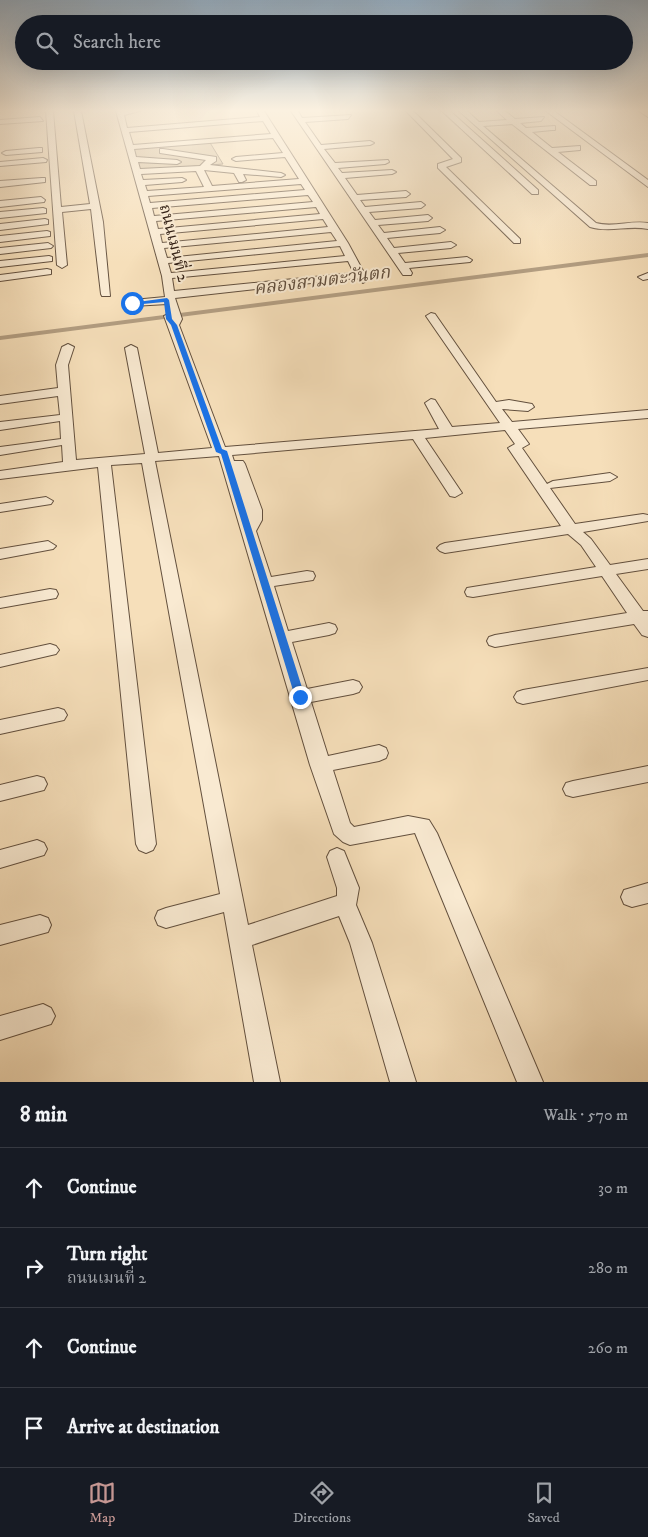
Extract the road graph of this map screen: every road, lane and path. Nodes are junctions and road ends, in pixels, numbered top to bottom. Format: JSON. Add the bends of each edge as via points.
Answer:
{"nodes":[{"id":1,"x":27,"y":161,"type":"edge"},
{"id":2,"x":54,"y":161,"type":"edge"},
{"id":3,"x":85,"y":161,"type":"edge"},
{"id":4,"x":135,"y":161,"type":"edge"},
{"id":5,"x":156,"y":161,"type":"edge"},
{"id":6,"x":210,"y":161,"type":"edge"},
{"id":7,"x":291,"y":161,"type":"edge"},
{"id":8,"x":329,"y":161,"type":"edge"},
{"id":9,"x":454,"y":161,"type":"edge"},
{"id":10,"x":501,"y":161,"type":"edge"},
{"id":11,"x":528,"y":161,"type":"edge"},
{"id":12,"x":566,"y":161,"type":"edge"},
{"id":13,"x":617,"y":161,"type":"edge"},
{"id":14,"x":385,"y":162,"type":"dead end"},
{"id":15,"x":0,"y":164,"type":"edge"},
{"id":16,"x":332,"y":166,"type":"junction"},
{"id":17,"x":203,"y":167,"type":"junction"},
{"id":18,"x":138,"y":172,"type":"junction"},
{"id":19,"x":237,"y":172,"type":"junction"},
{"id":20,"x":392,"y":172,"type":"dead end"},
{"id":21,"x":0,"y":175,"type":"edge"},
{"id":22,"x":338,"y":176,"type":"junction"},
{"id":23,"x":302,"y":179,"type":"junction"},
{"id":24,"x":182,"y":180,"type":"dead end"},
{"id":25,"x":142,"y":183,"type":"junction"},
{"id":26,"x":593,"y":183,"type":"dead end"},
{"id":27,"x":0,"y":184,"type":"edge"},
{"id":28,"x":648,"y":184,"type":"edge"},
{"id":29,"x":245,"y":186,"type":"junction"},
{"id":30,"x":208,"y":189,"type":"junction"},
{"id":31,"x":310,"y":192,"type":"junction"},
{"id":32,"x":535,"y":192,"type":"dead end"},
{"id":33,"x":144,"y":194,"type":"junction"},
{"id":34,"x":406,"y":194,"type":"dead end"},
{"id":35,"x":353,"y":198,"type":"junction"},
{"id":36,"x":41,"y":200,"type":"dead end"},
{"id":37,"x":0,"y":204,"type":"edge"},
{"id":38,"x":318,"y":204,"type":"junction"},
{"id":39,"x":420,"y":205,"type":"dead end"},
{"id":40,"x":93,"y":206,"type":"junction"},
{"id":41,"x":148,"y":206,"type":"junction"},
{"id":42,"x":58,"y":210,"type":"junction"},
{"id":43,"x":362,"y":210,"type":"junction"},
{"id":44,"x":43,"y":211,"type":"dead end"},
{"id":45,"x":0,"y":215,"type":"edge"},
{"id":46,"x":326,"y":216,"type":"junction"},
{"id":47,"x":152,"y":218,"type":"junction"},
{"id":48,"x":428,"y":218,"type":"dead end"},
{"id":49,"x":45,"y":222,"type":"dead end"},
{"id":50,"x":371,"y":223,"type":"junction"},
{"id":51,"x":648,"y":226,"type":"edge"},
{"id":52,"x":0,"y":227,"type":"edge"},
{"id":53,"x":334,"y":229,"type":"junction"},
{"id":54,"x":440,"y":230,"type":"dead end"},
{"id":55,"x":155,"y":232,"type":"junction"},
{"id":56,"x":47,"y":234,"type":"dead end"},
{"id":57,"x":380,"y":236,"type":"junction"},
{"id":58,"x":0,"y":238,"type":"edge"},
{"id":59,"x":517,"y":241,"type":"dead end"},
{"id":60,"x":344,"y":243,"type":"junction"},
{"id":61,"x":452,"y":245,"type":"dead end"},
{"id":62,"x":48,"y":246,"type":"dead end"},
{"id":63,"x":159,"y":246,"type":"junction"},
{"id":64,"x":0,"y":251,"type":"edge"},
{"id":65,"x":391,"y":251,"type":"junction"},
{"id":66,"x":49,"y":258,"type":"dead end"},
{"id":67,"x":352,"y":258,"type":"junction"},
{"id":68,"x":467,"y":260,"type":"dead end"},
{"id":69,"x":163,"y":261,"type":"junction"},
{"id":70,"x":0,"y":264,"type":"edge"},
{"id":71,"x":62,"y":265,"type":"dead end"},
{"id":72,"x":47,"y":272,"type":"dead end"},
{"id":73,"x":167,"y":276,"type":"junction"},
{"id":74,"x":0,"y":278,"type":"edge"},
{"id":75,"x":106,"y":294,"type":"dead end"},
{"id":76,"x":132,"y":303,"type":"dead end"},
{"id":77,"x":171,"y":308,"type":"junction"},
{"id":78,"x":431,"y":316,"type":"dead end"},
{"id":79,"x":68,"y":347,"type":"dead end"},
{"id":80,"x":131,"y":348,"type":"dead end"},
{"id":81,"x":58,"y":392,"type":"dead end"},
{"id":82,"x":0,"y":400,"type":"edge"},
{"id":83,"x":432,"y":403,"type":"dead end"},
{"id":84,"x":528,"y":407,"type":"dead end"},
{"id":85,"x":648,"y":414,"type":"edge"},
{"id":86,"x":56,"y":418,"type":"dead end"},
{"id":87,"x":501,"y":419,"type":"junction"},
{"id":88,"x":0,"y":426,"type":"edge"},
{"id":89,"x":448,"y":432,"type":"junction"},
{"id":90,"x":418,"y":435,"type":"junction"},
{"id":91,"x":58,"y":442,"type":"dead end"},
{"id":92,"x":519,"y":446,"type":"junction"},
{"id":93,"x":0,"y":451,"type":"edge"},
{"id":94,"x":225,"y":451,"type":"junction"},
{"id":95,"x":150,"y":458,"type":"junction"},
{"id":96,"x":104,"y":463,"type":"junction"},
{"id":97,"x":70,"y":465,"type":"junction"},
{"id":98,"x":0,"y":475,"type":"edge"},
{"id":99,"x":610,"y":477,"type":"dead end"},
{"id":100,"x":553,"y":485,"type":"junction"},
{"id":101,"x":455,"y":492,"type":"dead end"},
{"id":102,"x":46,"y":500,"type":"dead end"},
{"id":103,"x":0,"y":508,"type":"edge"},
{"id":104,"x":643,"y":518,"type":"dead end"},
{"id":105,"x":580,"y":533,"type":"junction"},
{"id":106,"x":48,"y":546,"type":"dead end"},
{"id":107,"x":445,"y":548,"type":"dead end"},
{"id":108,"x":0,"y":554,"type":"edge"},
{"id":109,"x":648,"y":564,"type":"edge"},
{"id":110,"x":606,"y":571,"type":"junction"},
{"id":111,"x":307,"y":576,"type":"dead end"},
{"id":112,"x":263,"y":583,"type":"junction"},
{"id":113,"x":473,"y":592,"type":"dead end"},
{"id":114,"x":50,"y":594,"type":"dead end"},
{"id":115,"x":0,"y":603,"type":"edge"},
{"id":116,"x":643,"y":616,"type":"edge"},
{"id":117,"x":329,"y":629,"type":"dead end"},
{"id":118,"x":648,"y":631,"type":"edge"},
{"id":119,"x":281,"y":638,"type":"junction"},
{"id":120,"x":495,"y":641,"type":"dead end"},
{"id":121,"x":50,"y":650,"type":"dead end"},
{"id":122,"x":0,"y":661,"type":"edge"},
{"id":123,"x":648,"y":674,"type":"edge"},
{"id":124,"x":353,"y":687,"type":"dead end"},
{"id":125,"x":300,"y":697,"type":"junction"},
{"id":126,"x":523,"y":697,"type":"dead end"},
{"id":127,"x":58,"y":715,"type":"dead end"},
{"id":128,"x":0,"y":727,"type":"edge"},
{"id":129,"x":379,"y":753,"type":"dead end"},
{"id":130,"x":320,"y":765,"type":"junction"},
{"id":131,"x":648,"y":774,"type":"edge"},
{"id":132,"x":37,"y":784,"type":"dead end"},
{"id":133,"x":572,"y":789,"type":"dead end"},
{"id":134,"x":0,"y":793,"type":"edge"},
{"id":135,"x":146,"y":844,"type":"dead end"},
{"id":136,"x":36,"y":849,"type":"dead end"},
{"id":137,"x":337,"y":857,"type":"dead end"},
{"id":138,"x":0,"y":859,"type":"edge"},
{"id":139,"x":233,"y":900,"type":"junction"},
{"id":140,"x":343,"y":904,"type":"junction"},
{"id":141,"x":166,"y":918,"type":"dead end"},
{"id":142,"x":40,"y":925,"type":"dead end"},
{"id":143,"x":0,"y":935,"type":"edge"},
{"id":144,"x":241,"y":938,"type":"junction"},
{"id":145,"x":43,"y":1016,"type":"dead end"},
{"id":146,"x":0,"y":1028,"type":"edge"},
{"id":147,"x":267,"y":1082,"type":"edge"},
{"id":148,"x":403,"y":1082,"type":"edge"},
{"id":149,"x":530,"y":1082,"type":"edge"}],
"edges":[{"from":1,"to":15,"type":"street"},
{"from":2,"to":42,"type":"street"},
{"from":3,"to":40,"type":"street"},
{"from":4,"to":18,"type":"street","name":"ถนนเมนที่ 2"},
{"from":5,"to":17,"type":"street"},
{"from":6,"to":17,"type":"street"},
{"from":7,"to":23,"type":"street"},
{"from":8,"to":16,"type":"street"},
{"from":9,"to":59,"type":"street","via":[[441,166]]},
{"from":10,"to":32,"type":"street"},
{"from":11,"to":51,"type":"street","via":[[593,225]]},
{"from":12,"to":26,"type":"street"},
{"from":13,"to":28,"type":"street"},
{"from":14,"to":16,"type":"street"},
{"from":16,"to":22,"type":"street"},
{"from":17,"to":18,"type":"street"},
{"from":17,"to":19,"type":"street"},
{"from":17,"to":30,"type":"street"},
{"from":18,"to":25,"type":"street","name":"ถนนเมนที่ 2"},
{"from":19,"to":23,"type":"street"},
{"from":19,"to":29,"type":"street"},
{"from":20,"to":22,"type":"street"},
{"from":21,"to":27,"type":"street","via":[[42,176]]},
{"from":22,"to":35,"type":"street"},
{"from":23,"to":29,"type":"street"},
{"from":23,"to":31,"type":"street"},
{"from":24,"to":25,"type":"street"},
{"from":25,"to":33,"type":"street","name":"ถนนเมนที่ 2"},
{"from":29,"to":30,"type":"street"},
{"from":30,"to":33,"type":"street"},
{"from":31,"to":38,"type":"street"},
{"from":31,"to":41,"type":"street"},
{"from":33,"to":41,"type":"street","name":"ถนนเมนที่ 2"},
{"from":34,"to":35,"type":"street"},
{"from":35,"to":43,"type":"street"},
{"from":36,"to":37,"type":"street"},
{"from":38,"to":46,"type":"street"},
{"from":38,"to":47,"type":"street"},
{"from":39,"to":43,"type":"street"},
{"from":40,"to":42,"type":"street"},
{"from":40,"to":75,"type":"street","via":[[98,222]]},
{"from":41,"to":47,"type":"street","name":"ถนนเมนที่ 2"},
{"from":42,"to":71,"type":"street"},
{"from":43,"to":50,"type":"street"},
{"from":44,"to":45,"type":"street"},
{"from":46,"to":53,"type":"street"},
{"from":46,"to":55,"type":"street"},
{"from":47,"to":55,"type":"street","name":"ถนนเมนที่ 2"},
{"from":48,"to":50,"type":"street"},
{"from":49,"to":52,"type":"street"},
{"from":50,"to":57,"type":"street"},
{"from":53,"to":60,"type":"street"},
{"from":53,"to":63,"type":"street"},
{"from":54,"to":57,"type":"street"},
{"from":55,"to":63,"type":"street","name":"ถนนเมนที่ 2"},
{"from":56,"to":58,"type":"street"},
{"from":57,"to":65,"type":"street"},
{"from":60,"to":67,"type":"street"},
{"from":60,"to":69,"type":"street"},
{"from":61,"to":65,"type":"street"},
{"from":62,"to":64,"type":"street"},
{"from":63,"to":69,"type":"street","name":"ถนนเมนที่ 2"},
{"from":65,"to":68,"type":"street","via":[[404,270]]},
{"from":66,"to":70,"type":"street"},
{"from":67,"to":73,"type":"street"},
{"from":67,"to":77,"type":"street","via":[[361,277]]},
{"from":69,"to":73,"type":"street","name":"ถนนเมนที่ 2"},
{"from":72,"to":74,"type":"street"},
{"from":73,"to":77,"type":"street","name":"ถนนเมนที่ 2"},
{"from":76,"to":77,"type":"street"},
{"from":77,"to":94,"type":"street","name":"ถนนเมนที่ 2"},
{"from":78,"to":87,"type":"street"},
{"from":79,"to":97,"type":"street","via":[[62,365]]},
{"from":80,"to":95,"type":"street"},
{"from":81,"to":82,"type":"street"},
{"from":83,"to":89,"type":"street"},
{"from":84,"to":87,"type":"street","via":[[509,404]]},
{"from":85,"to":87,"type":"street"},
{"from":86,"to":88,"type":"street"},
{"from":87,"to":89,"type":"street"},
{"from":87,"to":92,"type":"street"},
{"from":89,"to":90,"type":"street"},
{"from":90,"to":94,"type":"street"},
{"from":90,"to":101,"type":"street"},
{"from":91,"to":93,"type":"street"},
{"from":92,"to":100,"type":"street"},
{"from":92,"to":105,"type":"street"},
{"from":94,"to":95,"type":"street"},
{"from":94,"to":112,"type":"street","name":"ถนนเมนที่ 2"},
{"from":95,"to":96,"type":"street"},
{"from":95,"to":139,"type":"street"},
{"from":96,"to":97,"type":"street"},
{"from":96,"to":135,"type":"street"},
{"from":97,"to":98,"type":"street"},
{"from":99,"to":100,"type":"street"},
{"from":100,"to":105,"type":"street"},
{"from":102,"to":103,"type":"street"},
{"from":104,"to":105,"type":"street"},
{"from":105,"to":107,"type":"street"},
{"from":105,"to":110,"type":"street"},
{"from":106,"to":108,"type":"street"},
{"from":109,"to":110,"type":"street"},
{"from":110,"to":113,"type":"street"},
{"from":110,"to":116,"type":"street"},
{"from":111,"to":112,"type":"street"},
{"from":112,"to":119,"type":"street","name":"ถนนเมนที่ 2"},
{"from":114,"to":115,"type":"street"},
{"from":116,"to":118,"type":"street"},
{"from":116,"to":120,"type":"street"},
{"from":117,"to":119,"type":"street"},
{"from":119,"to":125,"type":"street","name":"ถนนเมนที่ 2"},
{"from":121,"to":122,"type":"street"},
{"from":123,"to":126,"type":"street"},
{"from":124,"to":125,"type":"street"},
{"from":125,"to":130,"type":"street","name":"ถนนเมนที่ 2"},
{"from":127,"to":128,"type":"street"},
{"from":129,"to":130,"type":"street"},
{"from":130,"to":149,"type":"street","name":"ถนนเมนที่ 2","via":[[337,819],[350,836],[413,824],[422,826],[427,833]]},
{"from":131,"to":133,"type":"street"},
{"from":132,"to":134,"type":"street"},
{"from":136,"to":138,"type":"street"},
{"from":137,"to":140,"type":"street","via":[[348,888],[347,901]]},
{"from":139,"to":141,"type":"street"},
{"from":139,"to":144,"type":"street"},
{"from":140,"to":144,"type":"street"},
{"from":140,"to":148,"type":"street","via":[[352,917],[361,943]]},
{"from":142,"to":143,"type":"street"},
{"from":144,"to":147,"type":"street"},
{"from":145,"to":146,"type":"street"}]}
